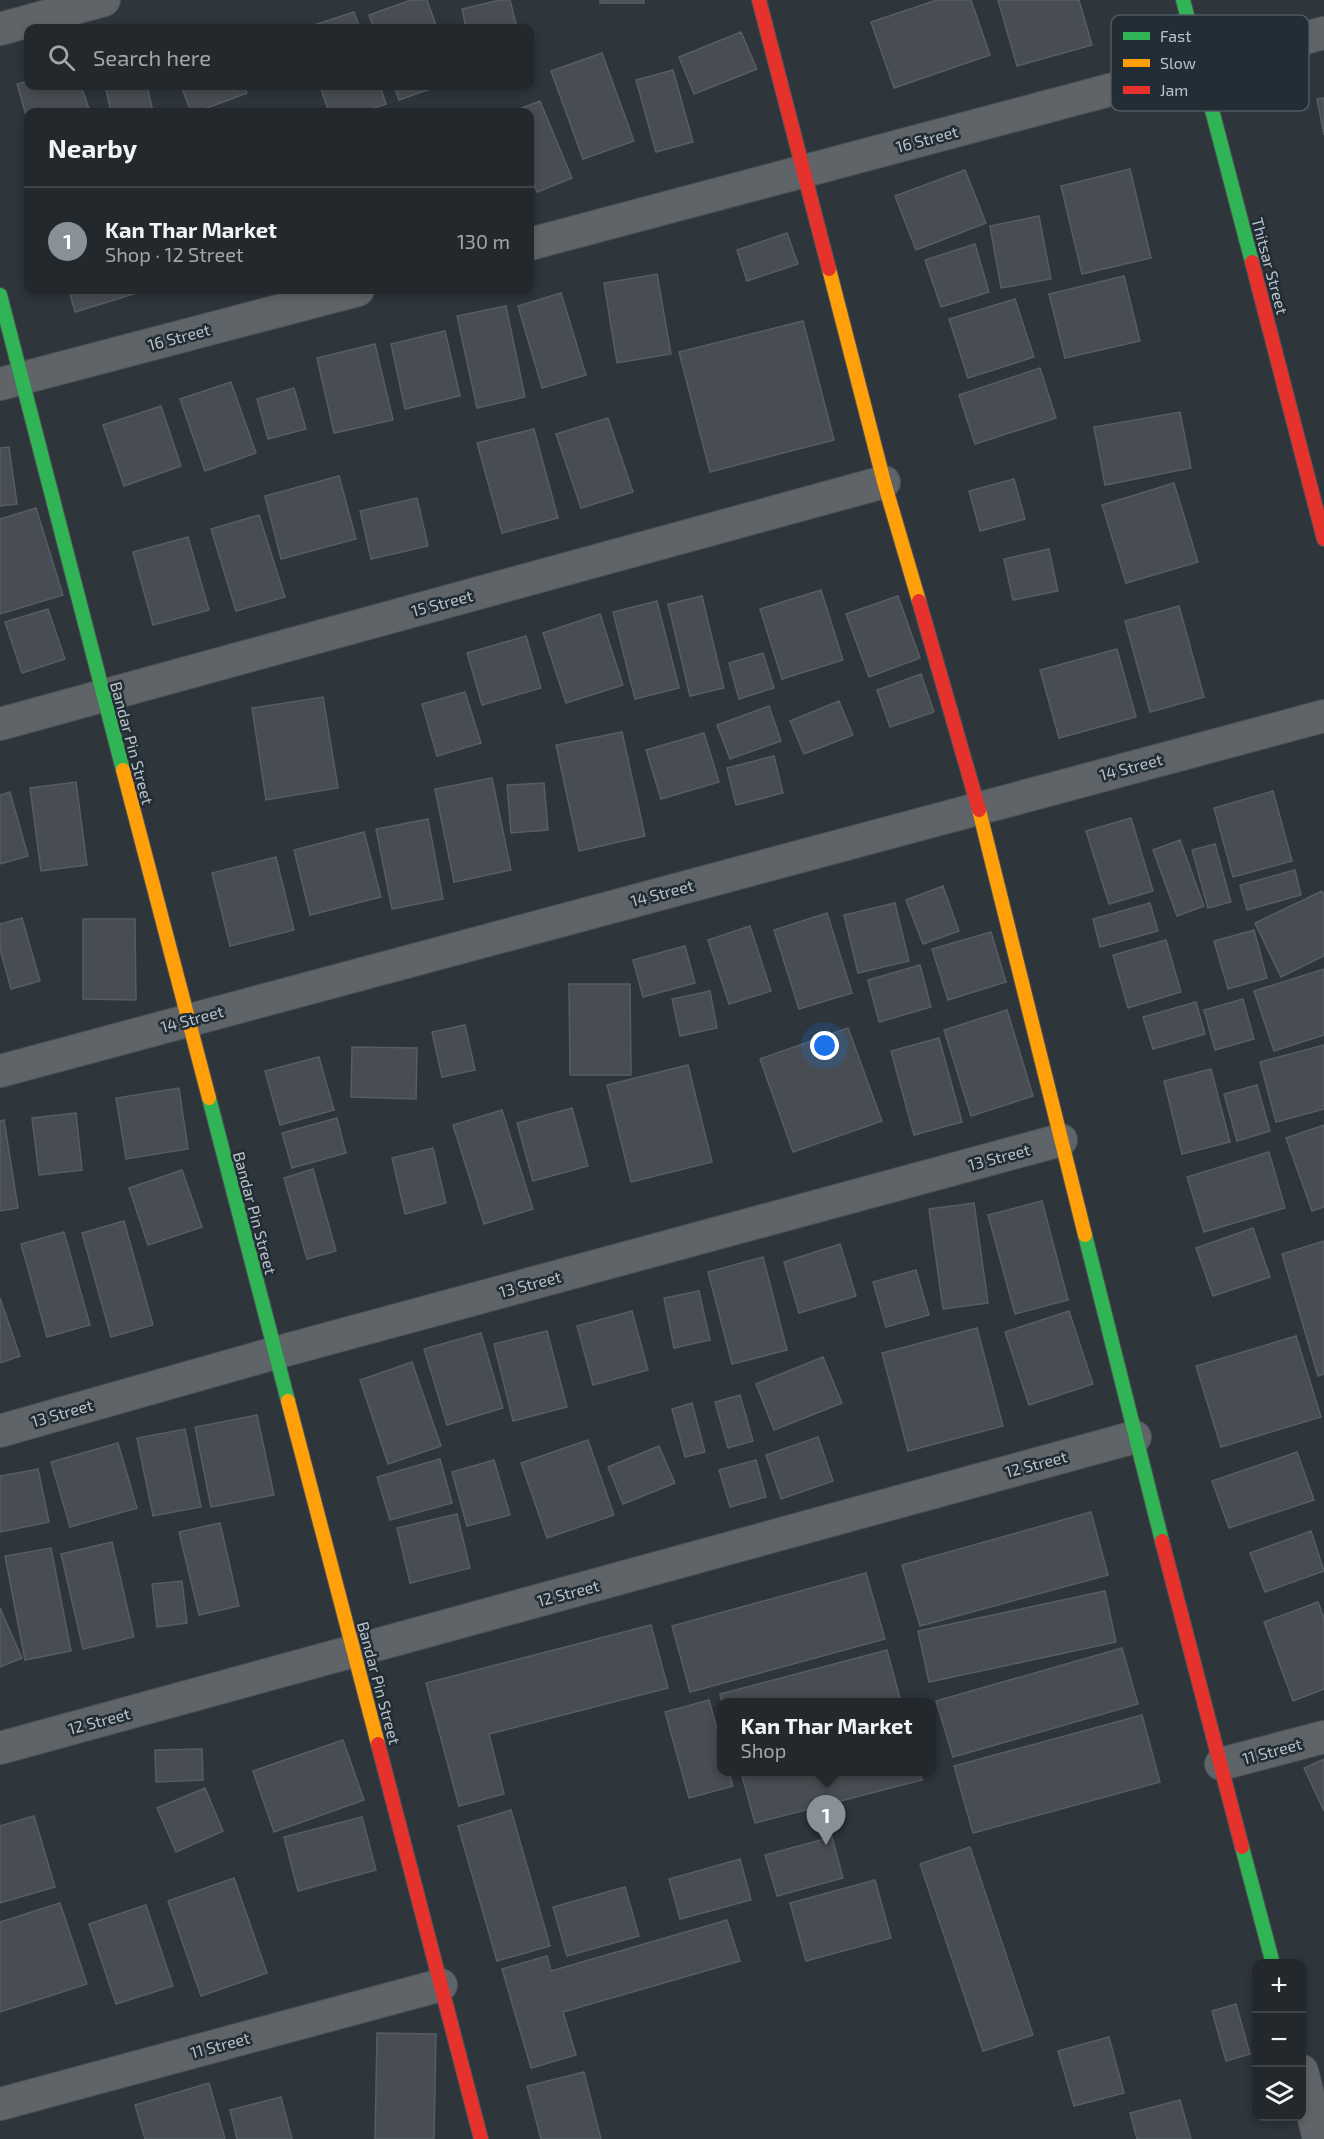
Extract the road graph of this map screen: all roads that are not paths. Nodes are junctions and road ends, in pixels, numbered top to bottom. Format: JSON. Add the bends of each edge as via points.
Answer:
{"nodes":[{"id":1,"x":104,"y":0,"type":"edge"},
{"id":2,"x":759,"y":0,"type":"edge"},
{"id":3,"x":1184,"y":0,"type":"edge"},
{"id":4,"x":1188,"y":15,"type":"edge"},
{"id":5,"x":0,"y":29,"type":"edge"},
{"id":6,"x":1324,"y":33,"type":"edge"},
{"id":7,"x":1309,"y":37,"type":"edge"},
{"id":8,"x":1111,"y":90,"type":"edge"},
{"id":9,"x":1213,"y":111,"type":"edge"},
{"id":10,"x":803,"y":172,"type":"junction"},
{"id":11,"x":534,"y":243,"type":"edge"},
{"id":12,"x":343,"y":294,"type":"edge"},
{"id":13,"x":0,"y":295,"type":"edge"},
{"id":14,"x":11,"y":382,"type":"edge"},
{"id":15,"x":884,"y":482,"type":"junction"},
{"id":16,"x":1324,"y":539,"type":"edge"},
{"id":17,"x":103,"y":696,"type":"junction"},
{"id":18,"x":1324,"y":716,"type":"edge"},
{"id":19,"x":0,"y":724,"type":"edge"},
{"id":20,"x":979,"y":808,"type":"junction"},
{"id":21,"x":188,"y":1020,"type":"junction"},
{"id":22,"x":0,"y":1071,"type":"edge"},
{"id":23,"x":1061,"y":1140,"type":"junction"},
{"id":24,"x":275,"y":1353,"type":"junction"},
{"id":25,"x":0,"y":1431,"type":"edge"},
{"id":26,"x":1135,"y":1437,"type":"junction"},
{"id":27,"x":354,"y":1652,"type":"junction"},
{"id":28,"x":1324,"y":1737,"type":"edge"},
{"id":29,"x":0,"y":1748,"type":"edge"},
{"id":30,"x":1221,"y":1764,"type":"junction"},
{"id":31,"x":1272,"y":1959,"type":"edge"},
{"id":32,"x":441,"y":1985,"type":"junction"},
{"id":33,"x":1306,"y":2087,"type":"edge"},
{"id":34,"x":0,"y":2104,"type":"edge"},
{"id":35,"x":481,"y":2139,"type":"edge"},
{"id":36,"x":1319,"y":2139,"type":"edge"}],
"edges":[{"from":1,"to":5,"type":"street"},
{"from":2,"to":10,"type":"street"},
{"from":3,"to":4,"type":"street","name":"Thitsar Street"},
{"from":6,"to":7,"type":"street","name":"16 Street"},
{"from":8,"to":10,"type":"street","name":"16 Street"},
{"from":9,"to":16,"type":"street","name":"Thitsar Street"},
{"from":10,"to":11,"type":"street","name":"16 Street"},
{"from":10,"to":15,"type":"street"},
{"from":12,"to":14,"type":"street","name":"16 Street"},
{"from":13,"to":14,"type":"street","name":"Bandar Pin Street"},
{"from":14,"to":17,"type":"street","name":"Bandar Pin Street"},
{"from":15,"to":17,"type":"street","name":"15 Street"},
{"from":15,"to":20,"type":"street"},
{"from":17,"to":19,"type":"street","name":"15 Street"},
{"from":17,"to":21,"type":"street","name":"Bandar Pin Street"},
{"from":18,"to":20,"type":"street","name":"14 Street"},
{"from":20,"to":21,"type":"street","name":"14 Street"},
{"from":20,"to":23,"type":"street"},
{"from":21,"to":22,"type":"street","name":"14 Street"},
{"from":21,"to":24,"type":"street","name":"Bandar Pin Street"},
{"from":23,"to":24,"type":"street","name":"13 Street"},
{"from":23,"to":26,"type":"street"},
{"from":24,"to":25,"type":"street","name":"13 Street"},
{"from":24,"to":27,"type":"street","name":"Bandar Pin Street"},
{"from":26,"to":27,"type":"street","name":"12 Street"},
{"from":26,"to":30,"type":"street"},
{"from":27,"to":29,"type":"street","name":"12 Street"},
{"from":27,"to":32,"type":"street","name":"Bandar Pin Street"},
{"from":28,"to":30,"type":"street","name":"11 Street"},
{"from":30,"to":31,"type":"street"},
{"from":32,"to":34,"type":"street","name":"11 Street"},
{"from":32,"to":35,"type":"street","name":"Bandar Pin Street"},
{"from":33,"to":36,"type":"street"}]}
